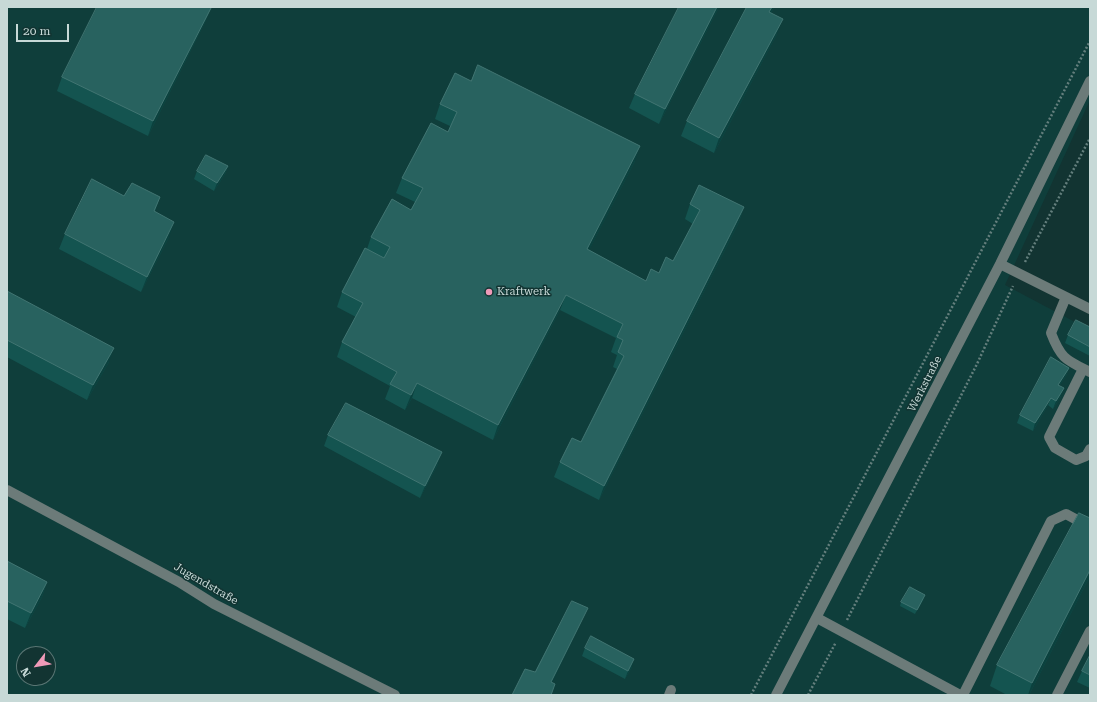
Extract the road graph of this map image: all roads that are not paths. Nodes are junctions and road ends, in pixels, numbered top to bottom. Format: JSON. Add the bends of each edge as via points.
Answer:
{"nodes":[{"id":1,"x":1090,"y":82,"type":"edge"},
{"id":2,"x":1000,"y":264,"type":"junction"},
{"id":3,"x":1066,"y":297,"type":"junction"},
{"id":4,"x":1090,"y":309,"type":"edge"},
{"id":5,"x":1087,"y":370,"type":"edge"},
{"id":6,"x":1090,"y":450,"type":"edge"},
{"id":7,"x":7,"y":490,"type":"edge"},
{"id":8,"x":1090,"y":527,"type":"edge"},
{"id":9,"x":817,"y":618,"type":"junction"},
{"id":10,"x":1090,"y":631,"type":"edge"},
{"id":11,"x":395,"y":695,"type":"edge"},
{"id":12,"x":776,"y":695,"type":"edge"},
{"id":13,"x":960,"y":695,"type":"edge"},
{"id":14,"x":963,"y":695,"type":"edge"},
{"id":15,"x":1058,"y":695,"type":"edge"}],
"edges":[{"from":1,"to":2,"type":"street","name":"Werkstraße"},
{"from":2,"to":3,"type":"street"},
{"from":2,"to":9,"type":"street","name":"Werkstraße"},
{"from":3,"to":4,"type":"street"},
{"from":3,"to":5,"type":"street","via":[[1051,333],[1057,349],[1068,361]]},
{"from":5,"to":6,"type":"street","via":[[1049,437],[1055,448],[1076,460],[1086,456]]},
{"from":7,"to":11,"type":"street","name":"Jugendstraße","via":[[179,582],[214,604]]},
{"from":8,"to":14,"type":"street","via":[[1066,514],[1051,521]]},
{"from":9,"to":12,"type":"street","name":"Werkstraße"},
{"from":9,"to":13,"type":"street"},
{"from":10,"to":15,"type":"street"}]}
